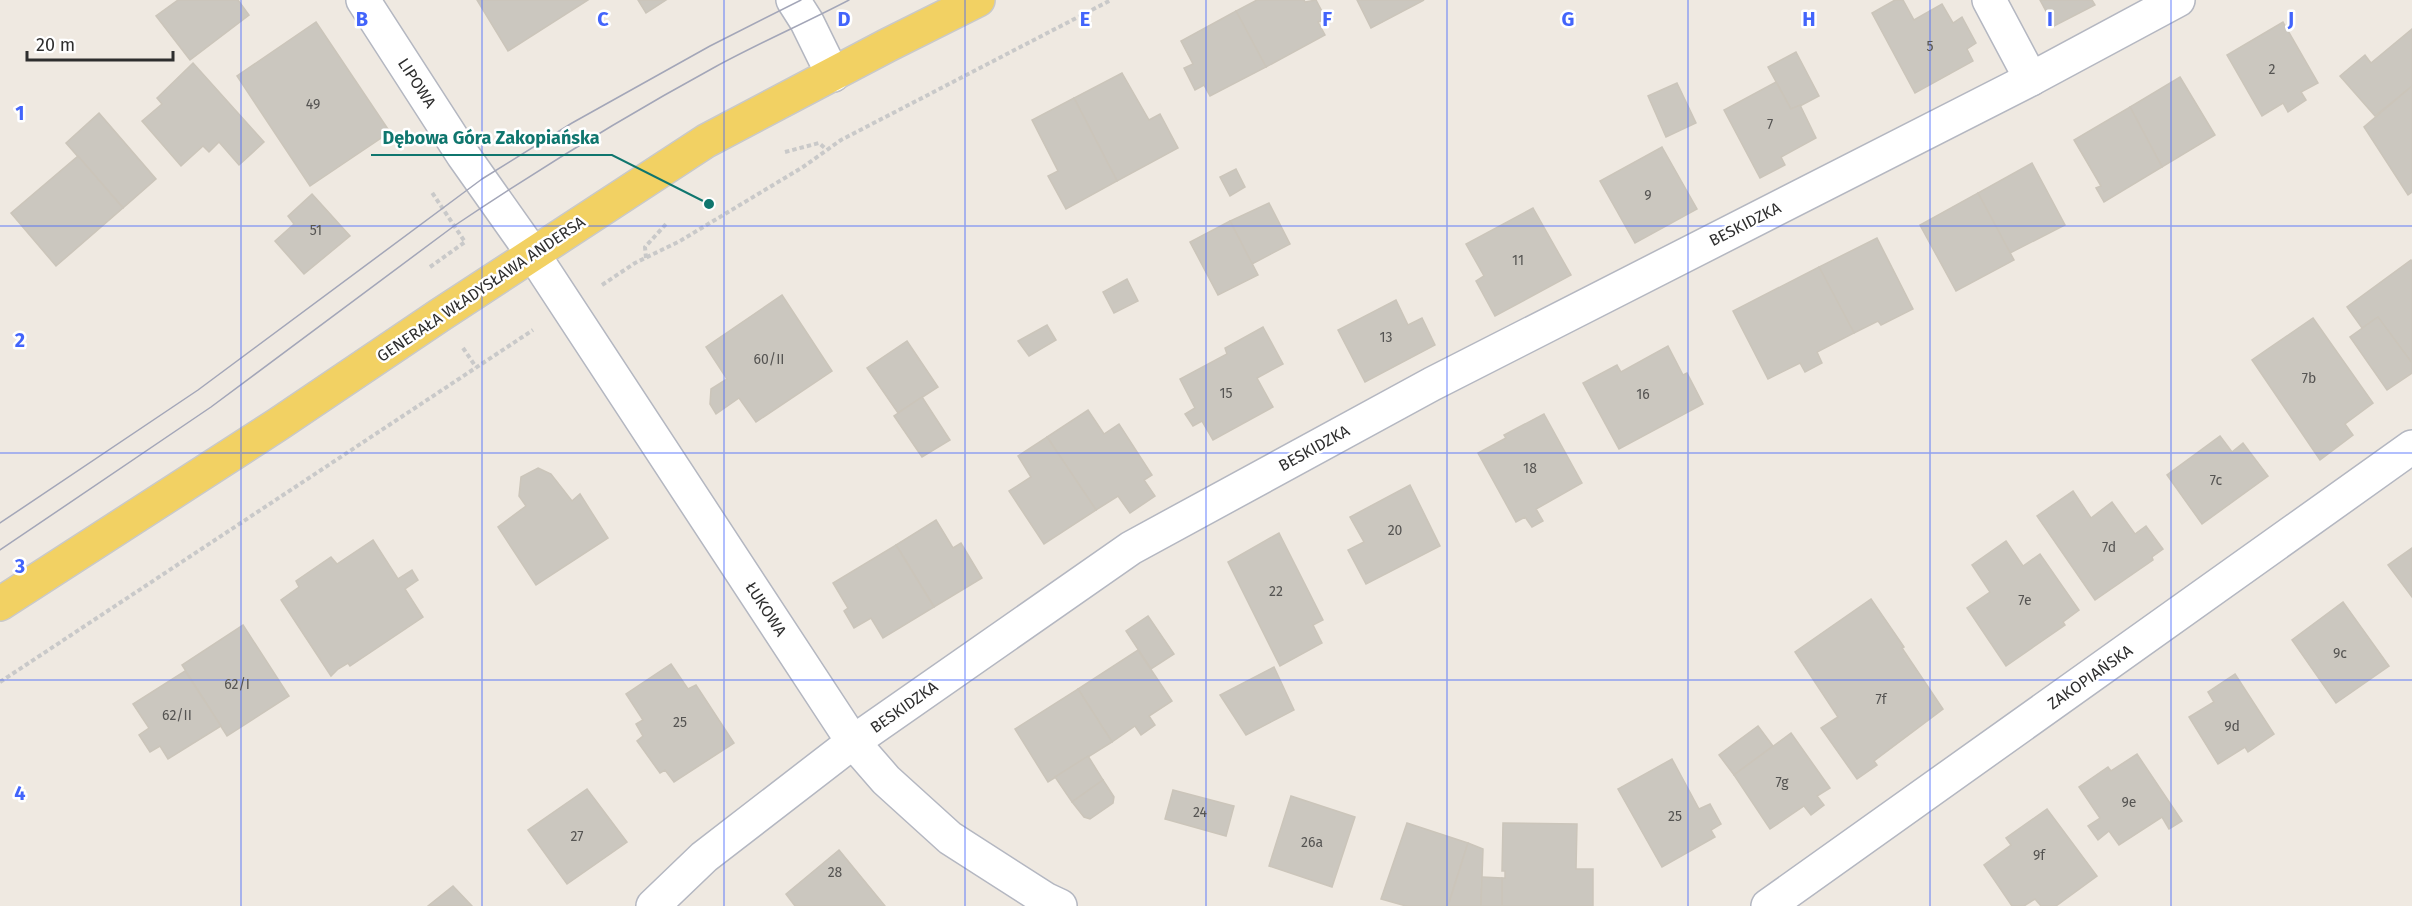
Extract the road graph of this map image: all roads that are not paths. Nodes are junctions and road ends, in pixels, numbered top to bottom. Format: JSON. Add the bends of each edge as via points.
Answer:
{"nodes":[{"id":1,"x":363,"y":0,"type":"edge"},
{"id":2,"x":793,"y":0,"type":"edge"},
{"id":3,"x":978,"y":0,"type":"edge"},
{"id":4,"x":1989,"y":0,"type":"edge"},
{"id":5,"x":2178,"y":0,"type":"edge"},
{"id":6,"x":833,"y":75,"type":"junction"},
{"id":7,"x":2031,"y":78,"type":"junction"},
{"id":8,"x":533,"y":254,"type":"junction"},
{"id":9,"x":2412,"y":447,"type":"edge"},
{"id":10,"x":0,"y":604,"type":"edge"},
{"id":11,"x":853,"y":742,"type":"junction"},
{"id":12,"x":653,"y":906,"type":"edge"},
{"id":13,"x":1060,"y":906,"type":"edge"},
{"id":14,"x":1768,"y":906,"type":"edge"}],
"edges":[{"from":1,"to":8,"type":"street","name":"LIPOWA"},
{"from":2,"to":6,"type":"street"},
{"from":3,"to":6,"type":"main road","name":"GENERAŁA WŁADYSŁAWA ANDERSA"},
{"from":4,"to":7,"type":"street"},
{"from":5,"to":7,"type":"street","name":"BESKIDZKA"},
{"from":6,"to":8,"type":"main road","name":"GENERAŁA WŁADYSŁAWA ANDERSA","via":[[706,141]]},
{"from":7,"to":11,"type":"street","name":"BESKIDZKA","via":[[1432,384],[1131,548]]},
{"from":8,"to":10,"type":"main road","name":"GENERAŁA WŁADYSŁAWA ANDERSA"},
{"from":8,"to":11,"type":"street","name":"ŁUKOWA"},
{"from":9,"to":14,"type":"street","name":"ZAKOPIAŃSKA"},
{"from":11,"to":12,"type":"street","name":"BESKIDZKA","via":[[704,857]]},
{"from":11,"to":13,"type":"street","name":"ŁUKOWA","via":[[886,780],[950,838]]}]}
